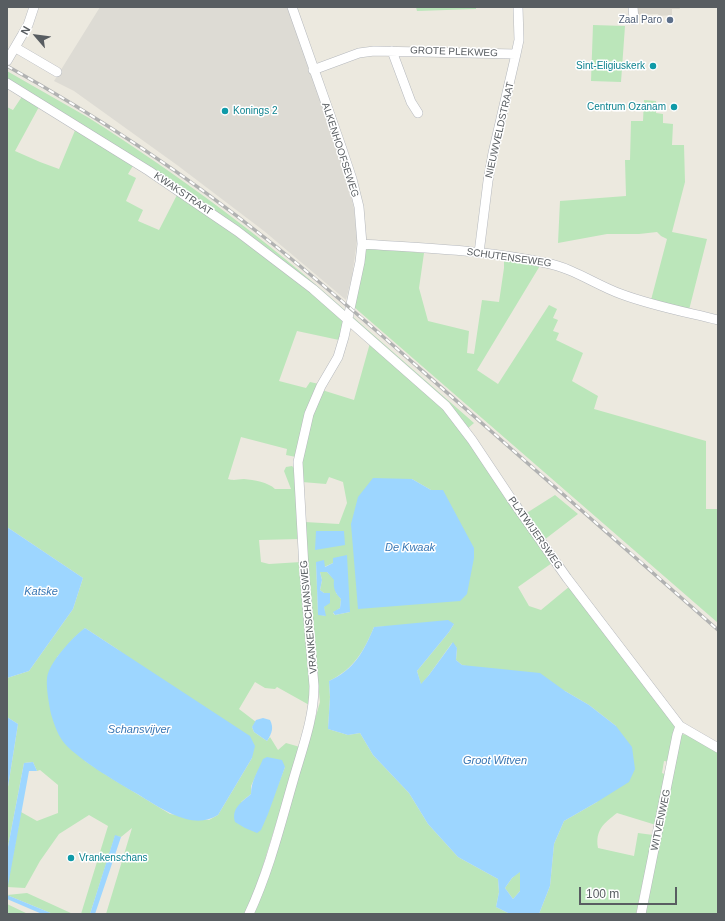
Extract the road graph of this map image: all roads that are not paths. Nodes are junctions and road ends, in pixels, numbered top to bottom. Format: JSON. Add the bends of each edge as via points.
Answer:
{"nodes":[{"id":1,"x":34,"y":7,"type":"edge"},
{"id":2,"x":292,"y":7,"type":"edge"},
{"id":3,"x":518,"y":7,"type":"edge"},
{"id":4,"x":633,"y":7,"type":"edge"},
{"id":5,"x":634,"y":20,"type":"dead end"},
{"id":6,"x":16,"y":48,"type":"junction"},
{"id":7,"x":392,"y":51,"type":"junction"},
{"id":8,"x":516,"y":54,"type":"junction"},
{"id":9,"x":7,"y":61,"type":"edge"},
{"id":10,"x":313,"y":70,"type":"junction"},
{"id":11,"x":57,"y":72,"type":"dead end"},
{"id":12,"x":7,"y":83,"type":"edge"},
{"id":13,"x":418,"y":113,"type":"dead end"},
{"id":14,"x":362,"y":244,"type":"junction"},
{"id":15,"x":479,"y":253,"type":"junction"},
{"id":16,"x":718,"y":320,"type":"edge"},
{"id":17,"x":348,"y":321,"type":"junction"},
{"id":18,"x":680,"y":726,"type":"junction"},
{"id":19,"x":718,"y":748,"type":"edge"},
{"id":20,"x":249,"y":914,"type":"edge"},
{"id":21,"x":641,"y":914,"type":"edge"}],
"edges":[{"from":1,"to":6,"type":"street"},
{"from":2,"to":10,"type":"street","name":"ALKENHOOFSEWEG"},
{"from":3,"to":8,"type":"street","name":"NIEUWVELDSTRAAT"},
{"from":4,"to":5,"type":"street"},
{"from":6,"to":9,"type":"street"},
{"from":6,"to":11,"type":"street"},
{"from":7,"to":8,"type":"street","name":"GROTE PLEKWEG"},
{"from":7,"to":10,"type":"street","name":"GROTE PLEKWEG","via":[[359,53]]},
{"from":7,"to":13,"type":"street","name":"GROTE PLEKWEG","via":[[411,102]]},
{"from":8,"to":15,"type":"street","name":"NIEUWVELDSTRAAT","via":[[493,153]]},
{"from":10,"to":14,"type":"street","name":"ALKENHOOFSEWEG","via":[[352,179],[359,207]]},
{"from":12,"to":17,"type":"street","name":"KWAKSTRAAT","via":[[149,171],[237,230],[313,289]]},
{"from":14,"to":15,"type":"street","name":"SCHUTENSEWEG"},
{"from":14,"to":17,"type":"street","name":"ALKENHOOFSEWEG"},
{"from":15,"to":16,"type":"street","name":"SCHUTENSEWEG","via":[[557,265],[620,294]]},
{"from":17,"to":18,"type":"street","name":"PLATWIJERSWEG","via":[[451,412],[567,578]]},
{"from":17,"to":20,"type":"street","name":"VRANKENSCHANSWEG","via":[[338,357],[321,386],[309,414],[298,462],[314,703],[270,861]]},
{"from":18,"to":19,"type":"street","name":"PLATWIJERSWEG"},
{"from":18,"to":21,"type":"street","name":"WITVENWEG"}]}
